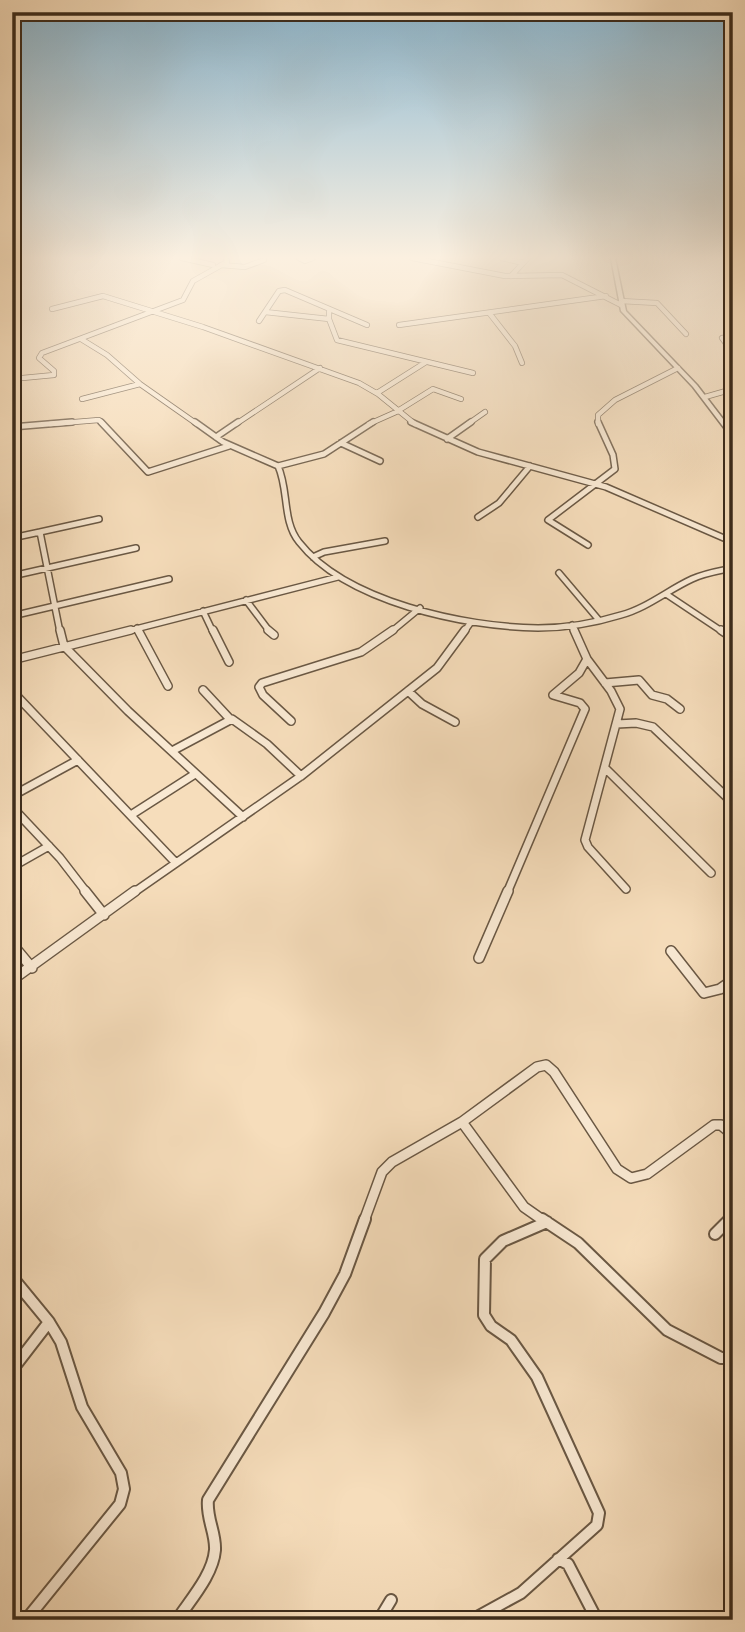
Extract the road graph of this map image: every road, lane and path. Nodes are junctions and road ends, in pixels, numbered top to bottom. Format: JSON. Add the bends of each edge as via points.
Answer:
{"nodes":[{"id":1,"x":93,"y":334,"type":"edge"},
{"id":2,"x":220,"y":334,"type":"edge"},
{"id":3,"x":335,"y":334,"type":"edge"},
{"id":4,"x":506,"y":334,"type":"edge"},
{"id":5,"x":645,"y":334,"type":"edge"},
{"id":6,"x":722,"y":338,"type":"dead end"},
{"id":7,"x":80,"y":339,"type":"junction"},
{"id":8,"x":733,"y":353,"type":"edge"},
{"id":9,"x":426,"y":362,"type":"junction"},
{"id":10,"x":522,"y":363,"type":"dead end"},
{"id":11,"x":320,"y":368,"type":"junction"},
{"id":12,"x":677,"y":368,"type":"junction"},
{"id":13,"x":473,"y":373,"type":"dead end"},
{"id":14,"x":12,"y":379,"type":"edge"},
{"id":15,"x":140,"y":384,"type":"junction"},
{"id":16,"x":733,"y":389,"type":"edge"},
{"id":17,"x":377,"y":393,"type":"junction"},
{"id":18,"x":705,"y":397,"type":"junction"},
{"id":19,"x":82,"y":399,"type":"dead end"},
{"id":20,"x":461,"y":399,"type":"dead end"},
{"id":21,"x":396,"y":412,"type":"junction"},
{"id":22,"x":485,"y":412,"type":"dead end"},
{"id":23,"x":733,"y":423,"type":"edge"},
{"id":24,"x":723,"y":424,"type":"junction"},
{"id":25,"x":12,"y":427,"type":"edge"},
{"id":26,"x":733,"y":436,"type":"edge"},
{"id":27,"x":216,"y":437,"type":"junction"},
{"id":28,"x":447,"y":439,"type":"junction"},
{"id":29,"x":341,"y":443,"type":"junction"},
{"id":30,"x":229,"y":446,"type":"junction"},
{"id":31,"x":380,"y":461,"type":"dead end"},
{"id":32,"x":278,"y":466,"type":"junction"},
{"id":33,"x":530,"y":466,"type":"junction"},
{"id":34,"x":598,"y":484,"type":"junction"},
{"id":35,"x":478,"y":517,"type":"dead end"},
{"id":36,"x":99,"y":519,"type":"dead end"},
{"id":37,"x":40,"y":532,"type":"junction"},
{"id":38,"x":12,"y":538,"type":"edge"},
{"id":39,"x":385,"y":541,"type":"dead end"},
{"id":40,"x":733,"y":542,"type":"edge"},
{"id":41,"x":588,"y":545,"type":"dead end"},
{"id":42,"x":136,"y":548,"type":"dead end"},
{"id":43,"x":313,"y":557,"type":"junction"},
{"id":44,"x":46,"y":568,"type":"junction"},
{"id":45,"x":733,"y":568,"type":"edge"},
{"id":46,"x":559,"y":573,"type":"dead end"},
{"id":47,"x":12,"y":576,"type":"edge"},
{"id":48,"x":338,"y":577,"type":"junction"},
{"id":49,"x":169,"y":579,"type":"dead end"},
{"id":50,"x":666,"y":594,"type":"junction"},
{"id":51,"x":246,"y":600,"type":"junction"},
{"id":52,"x":53,"y":606,"type":"junction"},
{"id":53,"x":420,"y":608,"type":"junction"},
{"id":54,"x":203,"y":611,"type":"junction"},
{"id":55,"x":12,"y":616,"type":"edge"},
{"id":56,"x":598,"y":619,"type":"junction"},
{"id":57,"x":471,"y":622,"type":"junction"},
{"id":58,"x":572,"y":625,"type":"junction"},
{"id":59,"x":137,"y":628,"type":"junction"},
{"id":60,"x":274,"y":635,"type":"dead end"},
{"id":61,"x":733,"y":638,"type":"edge"},
{"id":62,"x":64,"y":646,"type":"junction"},
{"id":63,"x":587,"y":659,"type":"junction"},
{"id":64,"x":12,"y":660,"type":"edge"},
{"id":65,"x":229,"y":662,"type":"dead end"},
{"id":66,"x":606,"y":683,"type":"junction"},
{"id":67,"x":168,"y":686,"type":"dead end"},
{"id":68,"x":204,"y":690,"type":"dead end"},
{"id":69,"x":12,"y":691,"type":"edge"},
{"id":70,"x":408,"y":691,"type":"junction"},
{"id":71,"x":680,"y":709,"type":"dead end"},
{"id":72,"x":229,"y":718,"type":"junction"},
{"id":73,"x":291,"y":721,"type":"dead end"},
{"id":74,"x":455,"y":722,"type":"dead end"},
{"id":75,"x":617,"y":724,"type":"junction"},
{"id":76,"x":172,"y":751,"type":"junction"},
{"id":77,"x":78,"y":760,"type":"junction"},
{"id":78,"x":605,"y":768,"type":"junction"},
{"id":79,"x":195,"y":774,"type":"junction"},
{"id":80,"x":301,"y":776,"type":"junction"},
{"id":81,"x":12,"y":796,"type":"edge"},
{"id":82,"x":733,"y":803,"type":"edge"},
{"id":83,"x":12,"y":807,"type":"edge"},
{"id":84,"x":131,"y":814,"type":"junction"},
{"id":85,"x":243,"y":817,"type":"junction"},
{"id":86,"x":48,"y":846,"type":"junction"},
{"id":87,"x":175,"y":862,"type":"junction"},
{"id":88,"x":12,"y":867,"type":"edge"},
{"id":89,"x":711,"y":873,"type":"dead end"},
{"id":90,"x":626,"y":889,"type":"dead end"},
{"id":91,"x":104,"y":915,"type":"junction"},
{"id":92,"x":12,"y":944,"type":"edge"},
{"id":93,"x":671,"y":951,"type":"dead end"},
{"id":94,"x":479,"y":958,"type":"dead end"},
{"id":95,"x":32,"y":968,"type":"junction"},
{"id":96,"x":12,"y":980,"type":"edge"},
{"id":97,"x":733,"y":980,"type":"edge"},
{"id":98,"x":462,"y":1122,"type":"junction"},
{"id":99,"x":733,"y":1135,"type":"edge"},
{"id":100,"x":733,"y":1216,"type":"edge"},
{"id":101,"x":547,"y":1222,"type":"junction"},
{"id":102,"x":715,"y":1234,"type":"dead end"},
{"id":103,"x":12,"y":1277,"type":"edge"},
{"id":104,"x":48,"y":1322,"type":"junction"},
{"id":105,"x":733,"y":1358,"type":"edge"},
{"id":106,"x":12,"y":1370,"type":"edge"},
{"id":107,"x":12,"y":1392,"type":"edge"},
{"id":108,"x":13,"y":1408,"type":"edge"},
{"id":109,"x":558,"y":1559,"type":"junction"},
{"id":110,"x":391,"y":1600,"type":"dead end"},
{"id":111,"x":26,"y":1620,"type":"edge"},
{"id":112,"x":177,"y":1620,"type":"edge"},
{"id":113,"x":379,"y":1620,"type":"edge"},
{"id":114,"x":472,"y":1620,"type":"edge"},
{"id":115,"x":597,"y":1620,"type":"edge"}],
"edges":[{"from":1,"to":7,"type":"street"},
{"from":2,"to":11,"type":"street"},
{"from":3,"to":9,"type":"street","via":[[337,340]]},
{"from":4,"to":10,"type":"street"},
{"from":5,"to":12,"type":"street"},
{"from":6,"to":8,"type":"street"},
{"from":7,"to":14,"type":"street","via":[[39,356],[54,375]]},
{"from":7,"to":15,"type":"street"},
{"from":9,"to":13,"type":"street"},
{"from":9,"to":17,"type":"street"},
{"from":11,"to":17,"type":"street"},
{"from":11,"to":27,"type":"street"},
{"from":12,"to":18,"type":"street"},
{"from":12,"to":34,"type":"street","via":[[615,400],[598,415],[597,423],[616,464]]},
{"from":15,"to":19,"type":"street"},
{"from":15,"to":27,"type":"street"},
{"from":16,"to":18,"type":"street"},
{"from":17,"to":21,"type":"street"},
{"from":18,"to":24,"type":"street"},
{"from":20,"to":21,"type":"street","via":[[433,388]]},
{"from":21,"to":28,"type":"street"},
{"from":21,"to":29,"type":"street"},
{"from":22,"to":28,"type":"street"},
{"from":23,"to":24,"type":"street"},
{"from":24,"to":26,"type":"street"},
{"from":25,"to":30,"type":"street","via":[[99,420],[148,472]]},
{"from":27,"to":30,"type":"street"},
{"from":28,"to":33,"type":"street"},
{"from":29,"to":31,"type":"street"},
{"from":29,"to":32,"type":"street","via":[[324,454]]},
{"from":30,"to":32,"type":"street"},
{"from":32,"to":43,"type":"street","via":[[292,530]]},
{"from":33,"to":34,"type":"street"},
{"from":33,"to":35,"type":"street","via":[[499,503]]},
{"from":34,"to":40,"type":"street"},
{"from":34,"to":41,"type":"street","via":[[548,520]]},
{"from":36,"to":37,"type":"street"},
{"from":37,"to":38,"type":"street"},
{"from":37,"to":44,"type":"street"},
{"from":39,"to":43,"type":"street"},
{"from":42,"to":44,"type":"street"},
{"from":43,"to":48,"type":"street"},
{"from":44,"to":47,"type":"street"},
{"from":44,"to":52,"type":"street"},
{"from":45,"to":50,"type":"street","via":[[695,578]]},
{"from":46,"to":56,"type":"street"},
{"from":48,"to":51,"type":"street"},
{"from":48,"to":53,"type":"street"},
{"from":49,"to":52,"type":"street"},
{"from":50,"to":56,"type":"street","via":[[635,611]]},
{"from":50,"to":61,"type":"street"},
{"from":51,"to":54,"type":"street"},
{"from":51,"to":60,"type":"street"},
{"from":52,"to":55,"type":"street"},
{"from":52,"to":62,"type":"street"},
{"from":53,"to":57,"type":"street"},
{"from":53,"to":73,"type":"street","via":[[361,652],[262,683],[262,695]]},
{"from":54,"to":59,"type":"street"},
{"from":54,"to":65,"type":"street"},
{"from":56,"to":58,"type":"street"},
{"from":57,"to":58,"type":"street","via":[[517,627]]},
{"from":57,"to":70,"type":"street","via":[[437,668]]},
{"from":58,"to":63,"type":"street"},
{"from":59,"to":62,"type":"street"},
{"from":59,"to":67,"type":"street"},
{"from":62,"to":64,"type":"street"},
{"from":62,"to":76,"type":"street"},
{"from":63,"to":66,"type":"street"},
{"from":63,"to":94,"type":"street","via":[[579,673],[554,692],[555,698],[580,703],[585,709]]},
{"from":66,"to":71,"type":"street","via":[[639,680],[652,695]]},
{"from":66,"to":75,"type":"street","via":[[620,709]]},
{"from":68,"to":72,"type":"street"},
{"from":69,"to":77,"type":"street"},
{"from":70,"to":74,"type":"street"},
{"from":70,"to":80,"type":"street"},
{"from":72,"to":76,"type":"street"},
{"from":72,"to":80,"type":"street","via":[[267,744]]},
{"from":75,"to":78,"type":"street"},
{"from":75,"to":82,"type":"street","via":[[653,727]]},
{"from":76,"to":79,"type":"street"},
{"from":77,"to":81,"type":"street"},
{"from":77,"to":84,"type":"street"},
{"from":78,"to":89,"type":"street"},
{"from":78,"to":90,"type":"street","via":[[585,840]]},
{"from":79,"to":84,"type":"street"},
{"from":79,"to":85,"type":"street"},
{"from":80,"to":85,"type":"street"},
{"from":83,"to":86,"type":"street"},
{"from":84,"to":87,"type":"street"},
{"from":85,"to":87,"type":"street"},
{"from":86,"to":88,"type":"street"},
{"from":86,"to":91,"type":"street"},
{"from":87,"to":91,"type":"street"},
{"from":91,"to":95,"type":"street"},
{"from":92,"to":95,"type":"street"},
{"from":93,"to":97,"type":"street","via":[[704,993]]},
{"from":95,"to":96,"type":"street"},
{"from":98,"to":99,"type":"street","via":[[546,1065],[624,1175],[639,1178],[647,1174],[714,1125]]},
{"from":98,"to":101,"type":"street","via":[[516,1199]]},
{"from":98,"to":112,"type":"street","via":[[382,1172],[340,1284],[208,1500],[214,1556]]},
{"from":100,"to":102,"type":"street"},
{"from":101,"to":105,"type":"street","via":[[578,1243],[667,1330],[721,1358]]},
{"from":101,"to":109,"type":"street","via":[[503,1241],[485,1259],[484,1315],[511,1340],[537,1377],[599,1513],[597,1525]]},
{"from":103,"to":104,"type":"street"},
{"from":104,"to":106,"type":"street"},
{"from":104,"to":111,"type":"street","via":[[61,1342],[82,1407],[121,1473],[124,1489],[120,1504]]},
{"from":107,"to":108,"type":"street"},
{"from":109,"to":114,"type":"street","via":[[521,1593]]},
{"from":109,"to":115,"type":"street","via":[[568,1564]]},
{"from":110,"to":113,"type":"street"}]}
